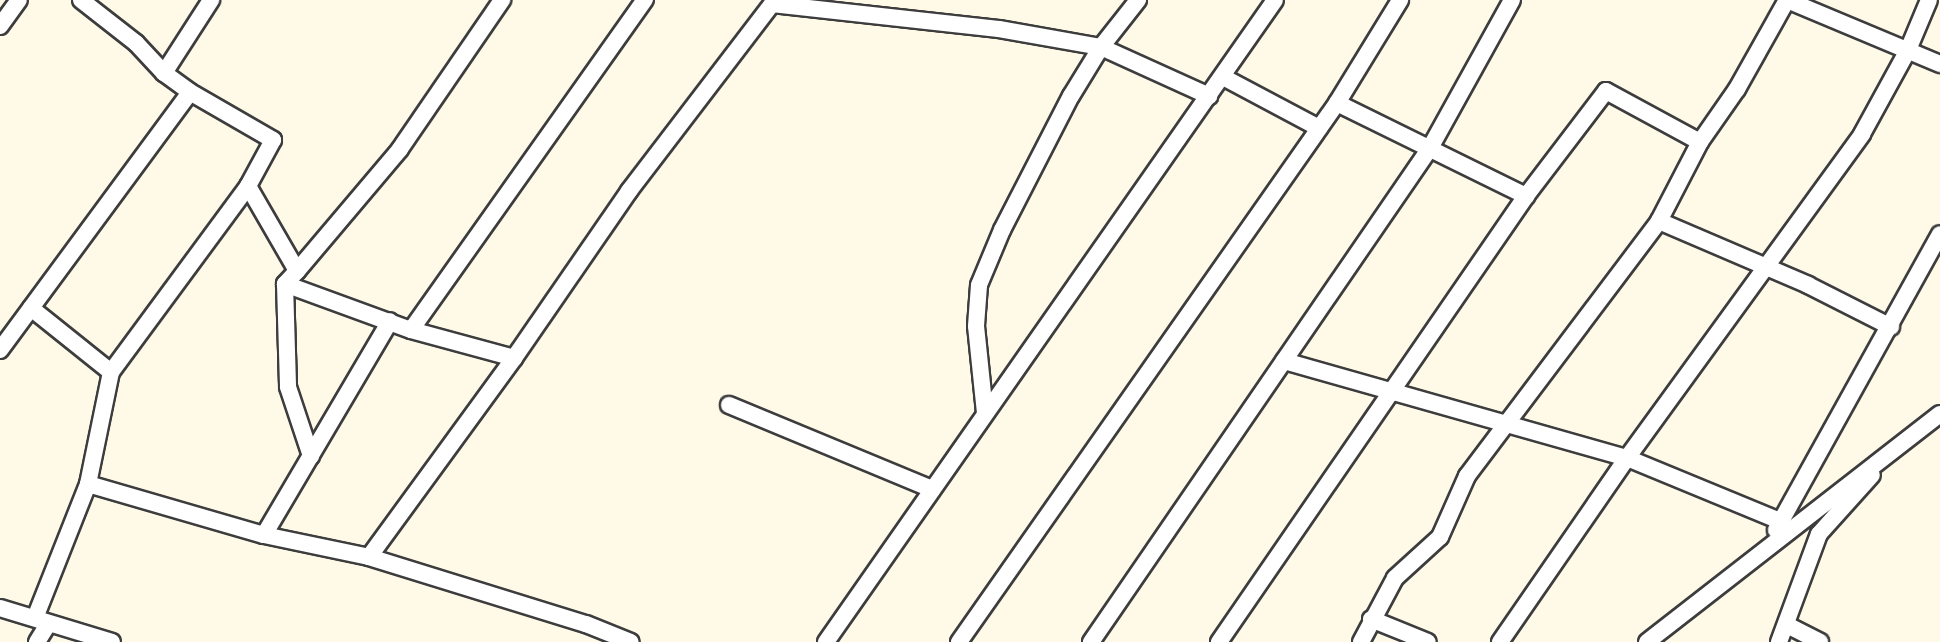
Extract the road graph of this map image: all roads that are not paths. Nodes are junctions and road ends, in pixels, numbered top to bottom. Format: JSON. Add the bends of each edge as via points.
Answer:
{"nodes":[{"id":1,"x":19,"y":0,"type":"edge"},
{"id":2,"x":81,"y":0,"type":"edge"},
{"id":3,"x":211,"y":0,"type":"edge"},
{"id":4,"x":502,"y":0,"type":"edge"},
{"id":5,"x":645,"y":0,"type":"edge"},
{"id":6,"x":1138,"y":0,"type":"edge"},
{"id":7,"x":1275,"y":0,"type":"edge"},
{"id":8,"x":1400,"y":0,"type":"edge"},
{"id":9,"x":1512,"y":0,"type":"edge"},
{"id":10,"x":1929,"y":0,"type":"edge"},
{"id":11,"x":1794,"y":1,"type":"edge"},
{"id":12,"x":774,"y":2,"type":"edge"},
{"id":13,"x":0,"y":26,"type":"edge"},
{"id":14,"x":1101,"y":47,"type":"junction"},
{"id":15,"x":1908,"y":50,"type":"junction"},
{"id":16,"x":1940,"y":64,"type":"edge"},
{"id":17,"x":164,"y":73,"type":"junction"},
{"id":18,"x":1223,"y":77,"type":"junction"},
{"id":19,"x":190,"y":92,"type":"junction"},
{"id":20,"x":1209,"y":96,"type":"junction"},
{"id":21,"x":1337,"y":103,"type":"junction"},
{"id":22,"x":1319,"y":128,"type":"junction"},
{"id":23,"x":1700,"y":142,"type":"junction"},
{"id":24,"x":1430,"y":148,"type":"junction"},
{"id":25,"x":248,"y":186,"type":"junction"},
{"id":26,"x":1526,"y":196,"type":"junction"},
{"id":27,"x":1659,"y":221,"type":"junction"},
{"id":28,"x":1940,"y":234,"type":"edge"},
{"id":29,"x":1768,"y":268,"type":"junction"},
{"id":30,"x":291,"y":278,"type":"junction"},
{"id":31,"x":31,"y":308,"type":"junction"},
{"id":32,"x":390,"y":321,"type":"junction"},
{"id":33,"x":1891,"y":327,"type":"junction"},
{"id":34,"x":411,"y":330,"type":"junction"},
{"id":35,"x":0,"y":350,"type":"edge"},
{"id":36,"x":514,"y":358,"type":"junction"},
{"id":37,"x":1284,"y":361,"type":"junction"},
{"id":38,"x":111,"y":372,"type":"junction"},
{"id":39,"x":1390,"y":391,"type":"junction"},
{"id":40,"x":729,"y":405,"type":"dead end"},
{"id":41,"x":985,"y":413,"type":"junction"},
{"id":42,"x":1936,"y":422,"type":"edge"},
{"id":43,"x":1507,"y":424,"type":"junction"},
{"id":44,"x":1897,"y":447,"type":"junction"},
{"id":45,"x":311,"y":456,"type":"junction"},
{"id":46,"x":1627,"y":458,"type":"junction"},
{"id":47,"x":88,"y":484,"type":"junction"},
{"id":48,"x":932,"y":489,"type":"junction"},
{"id":49,"x":1780,"y":521,"type":"junction"},
{"id":50,"x":264,"y":535,"type":"junction"},
{"id":51,"x":1771,"y":543,"type":"junction"},
{"id":52,"x":369,"y":557,"type":"junction"},
{"id":53,"x":0,"y":608,"type":"edge"},
{"id":54,"x":1371,"y":619,"type":"junction"},
{"id":55,"x":42,"y":621,"type":"junction"},
{"id":56,"x":1787,"y":625,"type":"junction"},
{"id":57,"x":37,"y":642,"type":"edge"},
{"id":58,"x":112,"y":642,"type":"edge"},
{"id":59,"x":631,"y":642,"type":"edge"},
{"id":60,"x":826,"y":642,"type":"edge"},
{"id":61,"x":959,"y":642,"type":"edge"},
{"id":62,"x":1091,"y":642,"type":"edge"},
{"id":63,"x":1219,"y":642,"type":"edge"},
{"id":64,"x":1361,"y":642,"type":"edge"},
{"id":65,"x":1428,"y":642,"type":"edge"},
{"id":66,"x":1500,"y":642,"type":"edge"},
{"id":67,"x":1647,"y":642,"type":"edge"},
{"id":68,"x":1779,"y":642,"type":"edge"},
{"id":69,"x":1820,"y":642,"type":"edge"}],
"edges":[{"from":1,"to":13,"type":"street"},
{"from":2,"to":17,"type":"street","via":[[136,43]]},
{"from":3,"to":17,"type":"street"},
{"from":4,"to":30,"type":"street","via":[[400,149]]},
{"from":5,"to":34,"type":"street"},
{"from":6,"to":14,"type":"street"},
{"from":7,"to":18,"type":"street"},
{"from":8,"to":21,"type":"street"},
{"from":9,"to":24,"type":"street"},
{"from":10,"to":15,"type":"street"},
{"from":11,"to":15,"type":"street"},
{"from":11,"to":23,"type":"street"},
{"from":12,"to":14,"type":"street"},
{"from":12,"to":36,"type":"street","via":[[629,191]]},
{"from":14,"to":20,"type":"street"},
{"from":14,"to":41,"type":"street","via":[[1002,230],[979,285],[976,326]]},
{"from":15,"to":16,"type":"street"},
{"from":15,"to":29,"type":"street","via":[[1862,134]]},
{"from":17,"to":19,"type":"street"},
{"from":18,"to":20,"type":"street"},
{"from":18,"to":22,"type":"street"},
{"from":19,"to":25,"type":"street","via":[[273,140]]},
{"from":19,"to":31,"type":"street"},
{"from":20,"to":41,"type":"street"},
{"from":21,"to":22,"type":"street"},
{"from":21,"to":24,"type":"street"},
{"from":22,"to":61,"type":"street"},
{"from":23,"to":26,"type":"street","via":[[1606,91]]},
{"from":23,"to":27,"type":"street"},
{"from":24,"to":26,"type":"street"},
{"from":24,"to":37,"type":"street"},
{"from":25,"to":30,"type":"street"},
{"from":25,"to":38,"type":"street"},
{"from":26,"to":39,"type":"street"},
{"from":27,"to":29,"type":"street"},
{"from":27,"to":43,"type":"street"},
{"from":28,"to":33,"type":"street"},
{"from":29,"to":33,"type":"street"},
{"from":29,"to":46,"type":"street"},
{"from":30,"to":32,"type":"street"},
{"from":30,"to":45,"type":"street","via":[[288,387]]},
{"from":31,"to":35,"type":"street"},
{"from":31,"to":38,"type":"street"},
{"from":32,"to":34,"type":"street"},
{"from":32,"to":45,"type":"street"},
{"from":33,"to":49,"type":"street"},
{"from":34,"to":36,"type":"street"},
{"from":36,"to":52,"type":"street"},
{"from":37,"to":39,"type":"street"},
{"from":37,"to":62,"type":"street"},
{"from":38,"to":47,"type":"street"},
{"from":39,"to":43,"type":"street"},
{"from":39,"to":63,"type":"street"},
{"from":40,"to":48,"type":"street"},
{"from":41,"to":48,"type":"street"},
{"from":42,"to":44,"type":"street"},
{"from":43,"to":46,"type":"street"},
{"from":43,"to":54,"type":"street","via":[[1467,476],[1440,537],[1395,578]]},
{"from":44,"to":51,"type":"street"},
{"from":44,"to":56,"type":"street","via":[[1819,534]]},
{"from":45,"to":50,"type":"street"},
{"from":46,"to":49,"type":"street"},
{"from":46,"to":66,"type":"street"},
{"from":47,"to":50,"type":"street"},
{"from":47,"to":55,"type":"street"},
{"from":48,"to":60,"type":"street"},
{"from":49,"to":51,"type":"street"},
{"from":50,"to":52,"type":"street"},
{"from":51,"to":67,"type":"street"},
{"from":52,"to":59,"type":"street"},
{"from":53,"to":55,"type":"street"},
{"from":54,"to":64,"type":"street"},
{"from":54,"to":65,"type":"street"},
{"from":55,"to":57,"type":"street"},
{"from":55,"to":58,"type":"street"},
{"from":56,"to":68,"type":"street"},
{"from":56,"to":69,"type":"street"}]}
